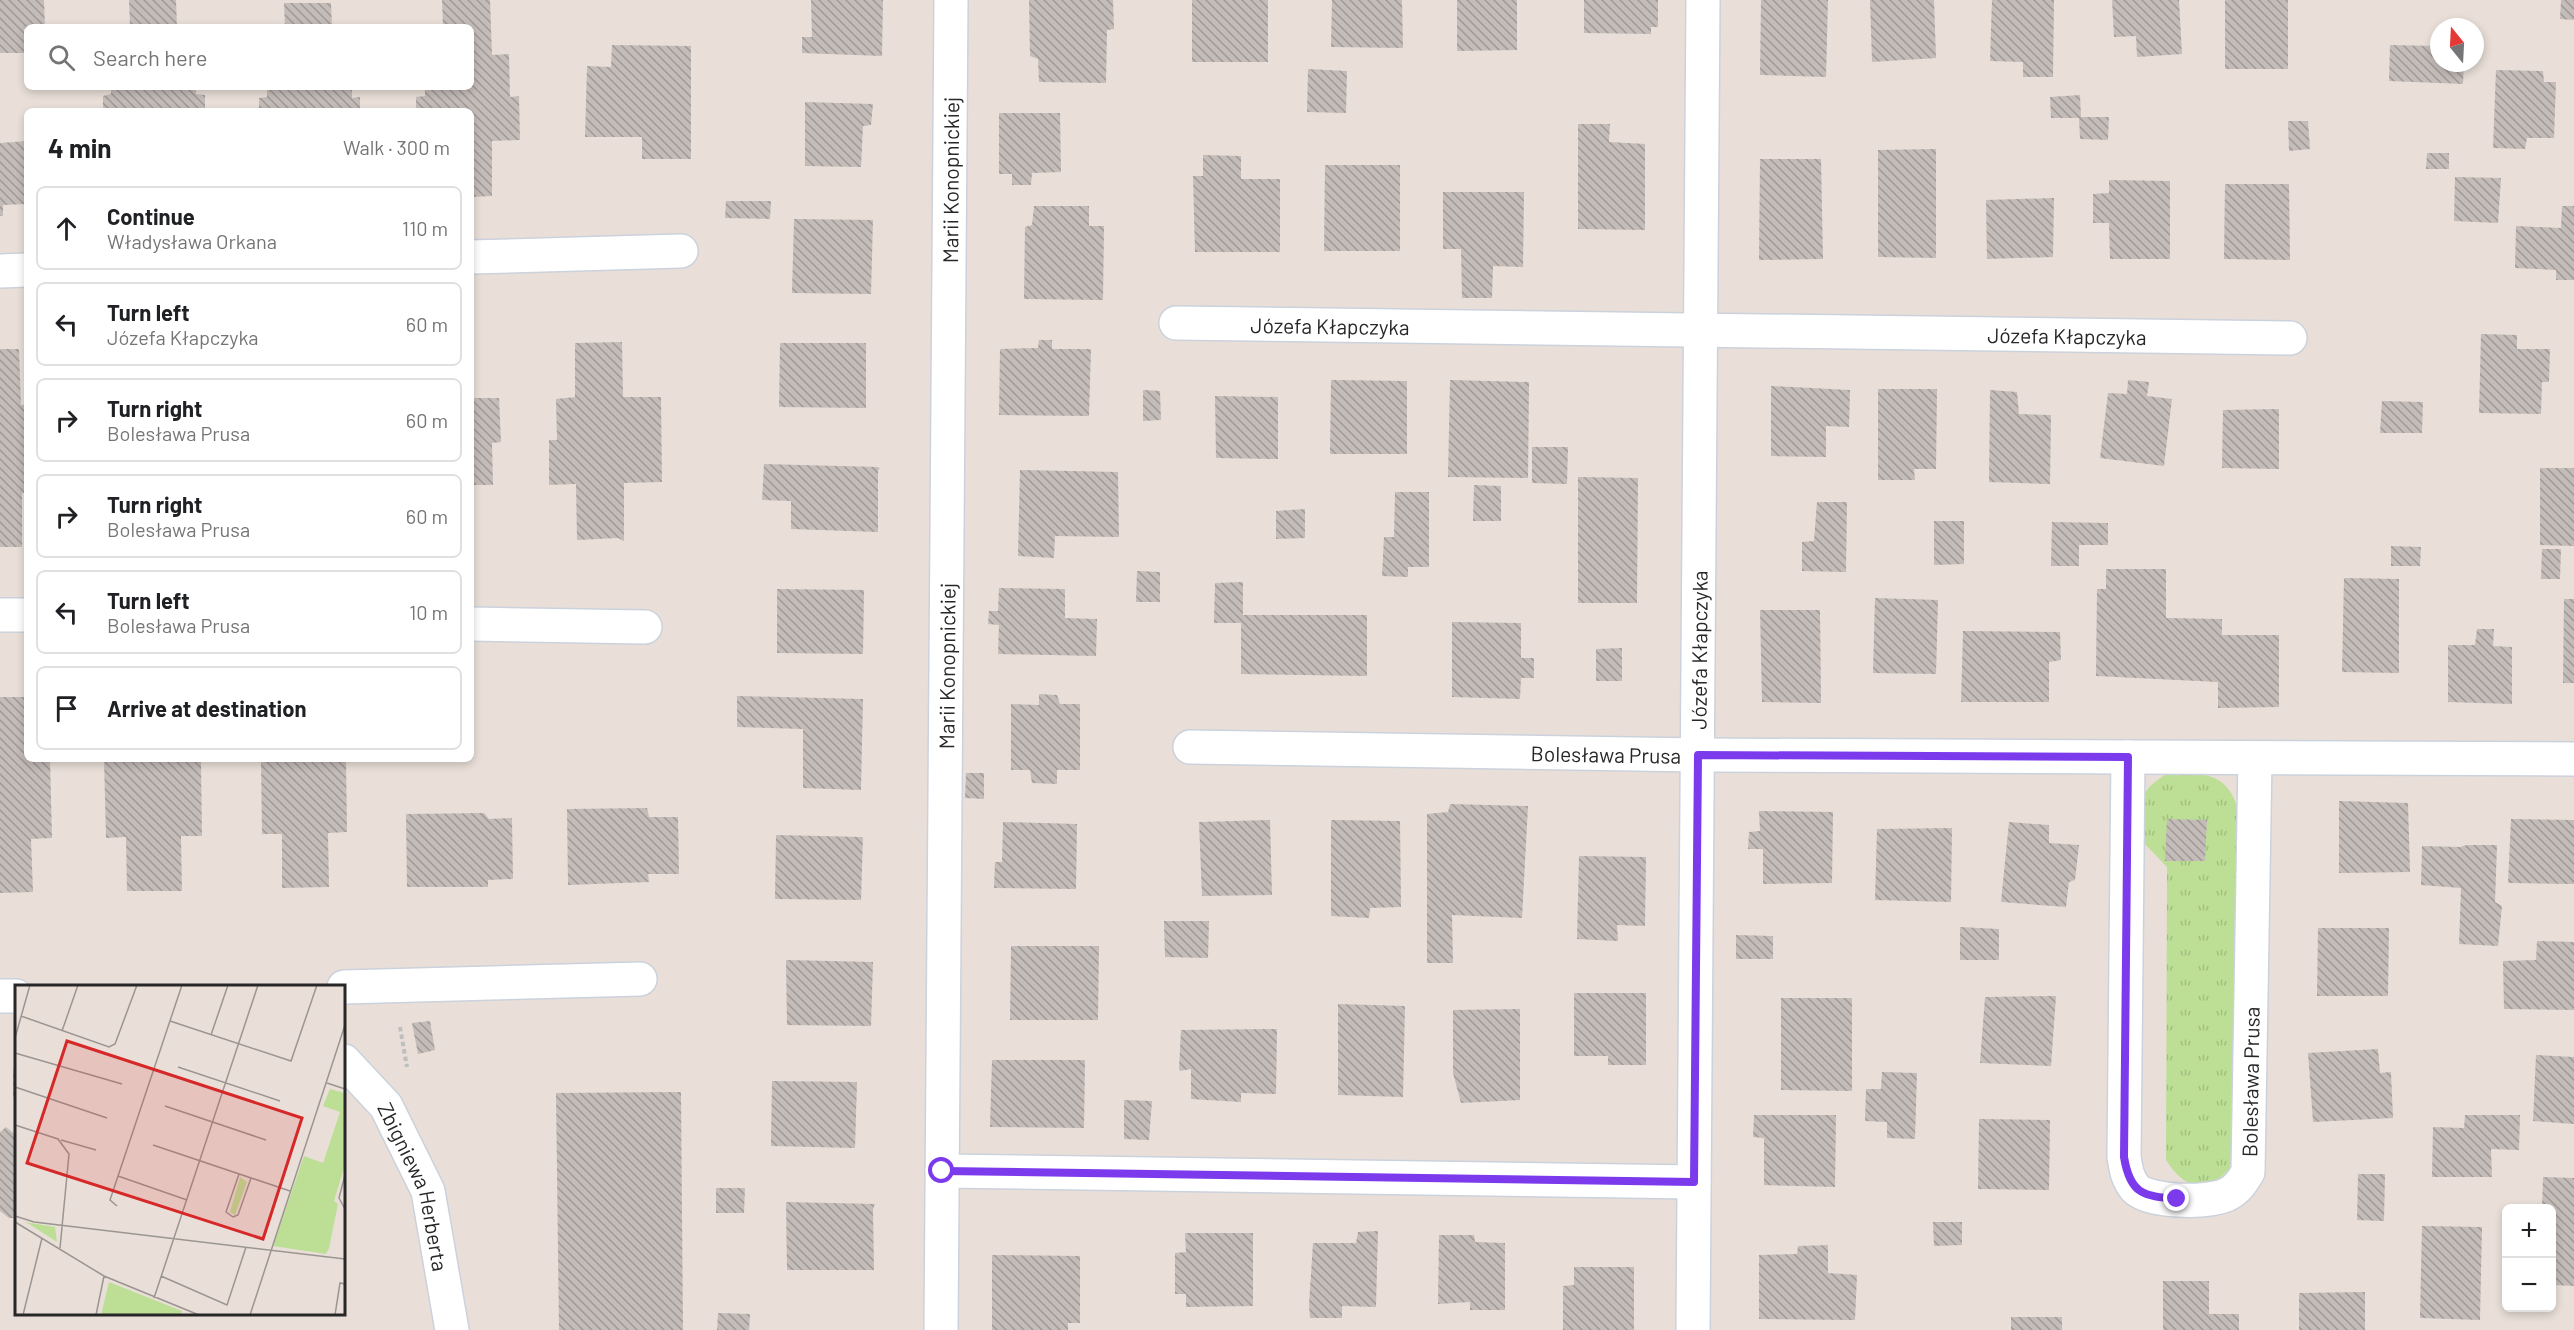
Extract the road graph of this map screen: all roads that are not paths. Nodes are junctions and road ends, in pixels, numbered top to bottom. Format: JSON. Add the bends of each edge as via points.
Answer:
{"nodes":[{"id":1,"x":951,"y":0,"type":"edge"},
{"id":2,"x":1703,"y":0,"type":"edge"},
{"id":3,"x":681,"y":251,"type":"dead end"},
{"id":4,"x":474,"y":257,"type":"edge"},
{"id":5,"x":24,"y":270,"type":"edge"},
{"id":6,"x":0,"y":271,"type":"edge"},
{"id":7,"x":1176,"y":323,"type":"dead end"},
{"id":8,"x":1701,"y":330,"type":"junction"},
{"id":9,"x":2290,"y":338,"type":"dead end"},
{"id":10,"x":0,"y":615,"type":"edge"},
{"id":11,"x":24,"y":615,"type":"edge"},
{"id":12,"x":474,"y":624,"type":"edge"},
{"id":13,"x":645,"y":627,"type":"dead end"},
{"id":14,"x":1190,"y":747,"type":"dead end"},
{"id":15,"x":1698,"y":755,"type":"junction"},
{"id":16,"x":2128,"y":757,"type":"junction"},
{"id":17,"x":2255,"y":758,"type":"junction"},
{"id":18,"x":2574,"y":759,"type":"edge"},
{"id":19,"x":640,"y":979,"type":"dead end"},
{"id":20,"x":345,"y":987,"type":"edge"},
{"id":21,"x":345,"y":1061,"type":"edge"},
{"id":22,"x":942,"y":1171,"type":"junction"},
{"id":23,"x":1694,"y":1182,"type":"junction"},
{"id":24,"x":452,"y":1330,"type":"edge"},
{"id":25,"x":941,"y":1330,"type":"edge"},
{"id":26,"x":1693,"y":1330,"type":"edge"}],
"edges":[{"from":1,"to":22,"type":"street","name":"Marii Konopnickiej"},
{"from":2,"to":8,"type":"street","name":"Józefa Kłapczyka"},
{"from":3,"to":4,"type":"street"},
{"from":5,"to":6,"type":"street"},
{"from":7,"to":8,"type":"street","name":"Józefa Kłapczyka"},
{"from":8,"to":9,"type":"street","name":"Józefa Kłapczyka"},
{"from":8,"to":15,"type":"street","name":"Józefa Kłapczyka"},
{"from":10,"to":11,"type":"street"},
{"from":12,"to":13,"type":"street"},
{"from":14,"to":15,"type":"street","name":"Bolesława Prusa"},
{"from":15,"to":16,"type":"street","name":"Bolesława Prusa"},
{"from":15,"to":23,"type":"street","name":"Józefa Kłapczyka"},
{"from":16,"to":17,"type":"street","name":"Bolesława Prusa"},
{"from":16,"to":17,"type":"street","name":"Bolesława Prusa","via":[[2124,1157],[2127,1176],[2136,1190],[2148,1197],[2198,1200],[2226,1195],[2241,1184],[2248,1172]]},
{"from":17,"to":18,"type":"street","name":"Bolesława Prusa"},
{"from":19,"to":20,"type":"street"},
{"from":21,"to":24,"type":"street","name":"Zbigniewa Herberta","via":[[386,1106],[428,1191]]},
{"from":22,"to":23,"type":"street"},
{"from":22,"to":25,"type":"street","name":"Marii Konopnickiej"},
{"from":23,"to":26,"type":"street","name":"Józefa Kłapczyka"}]}
